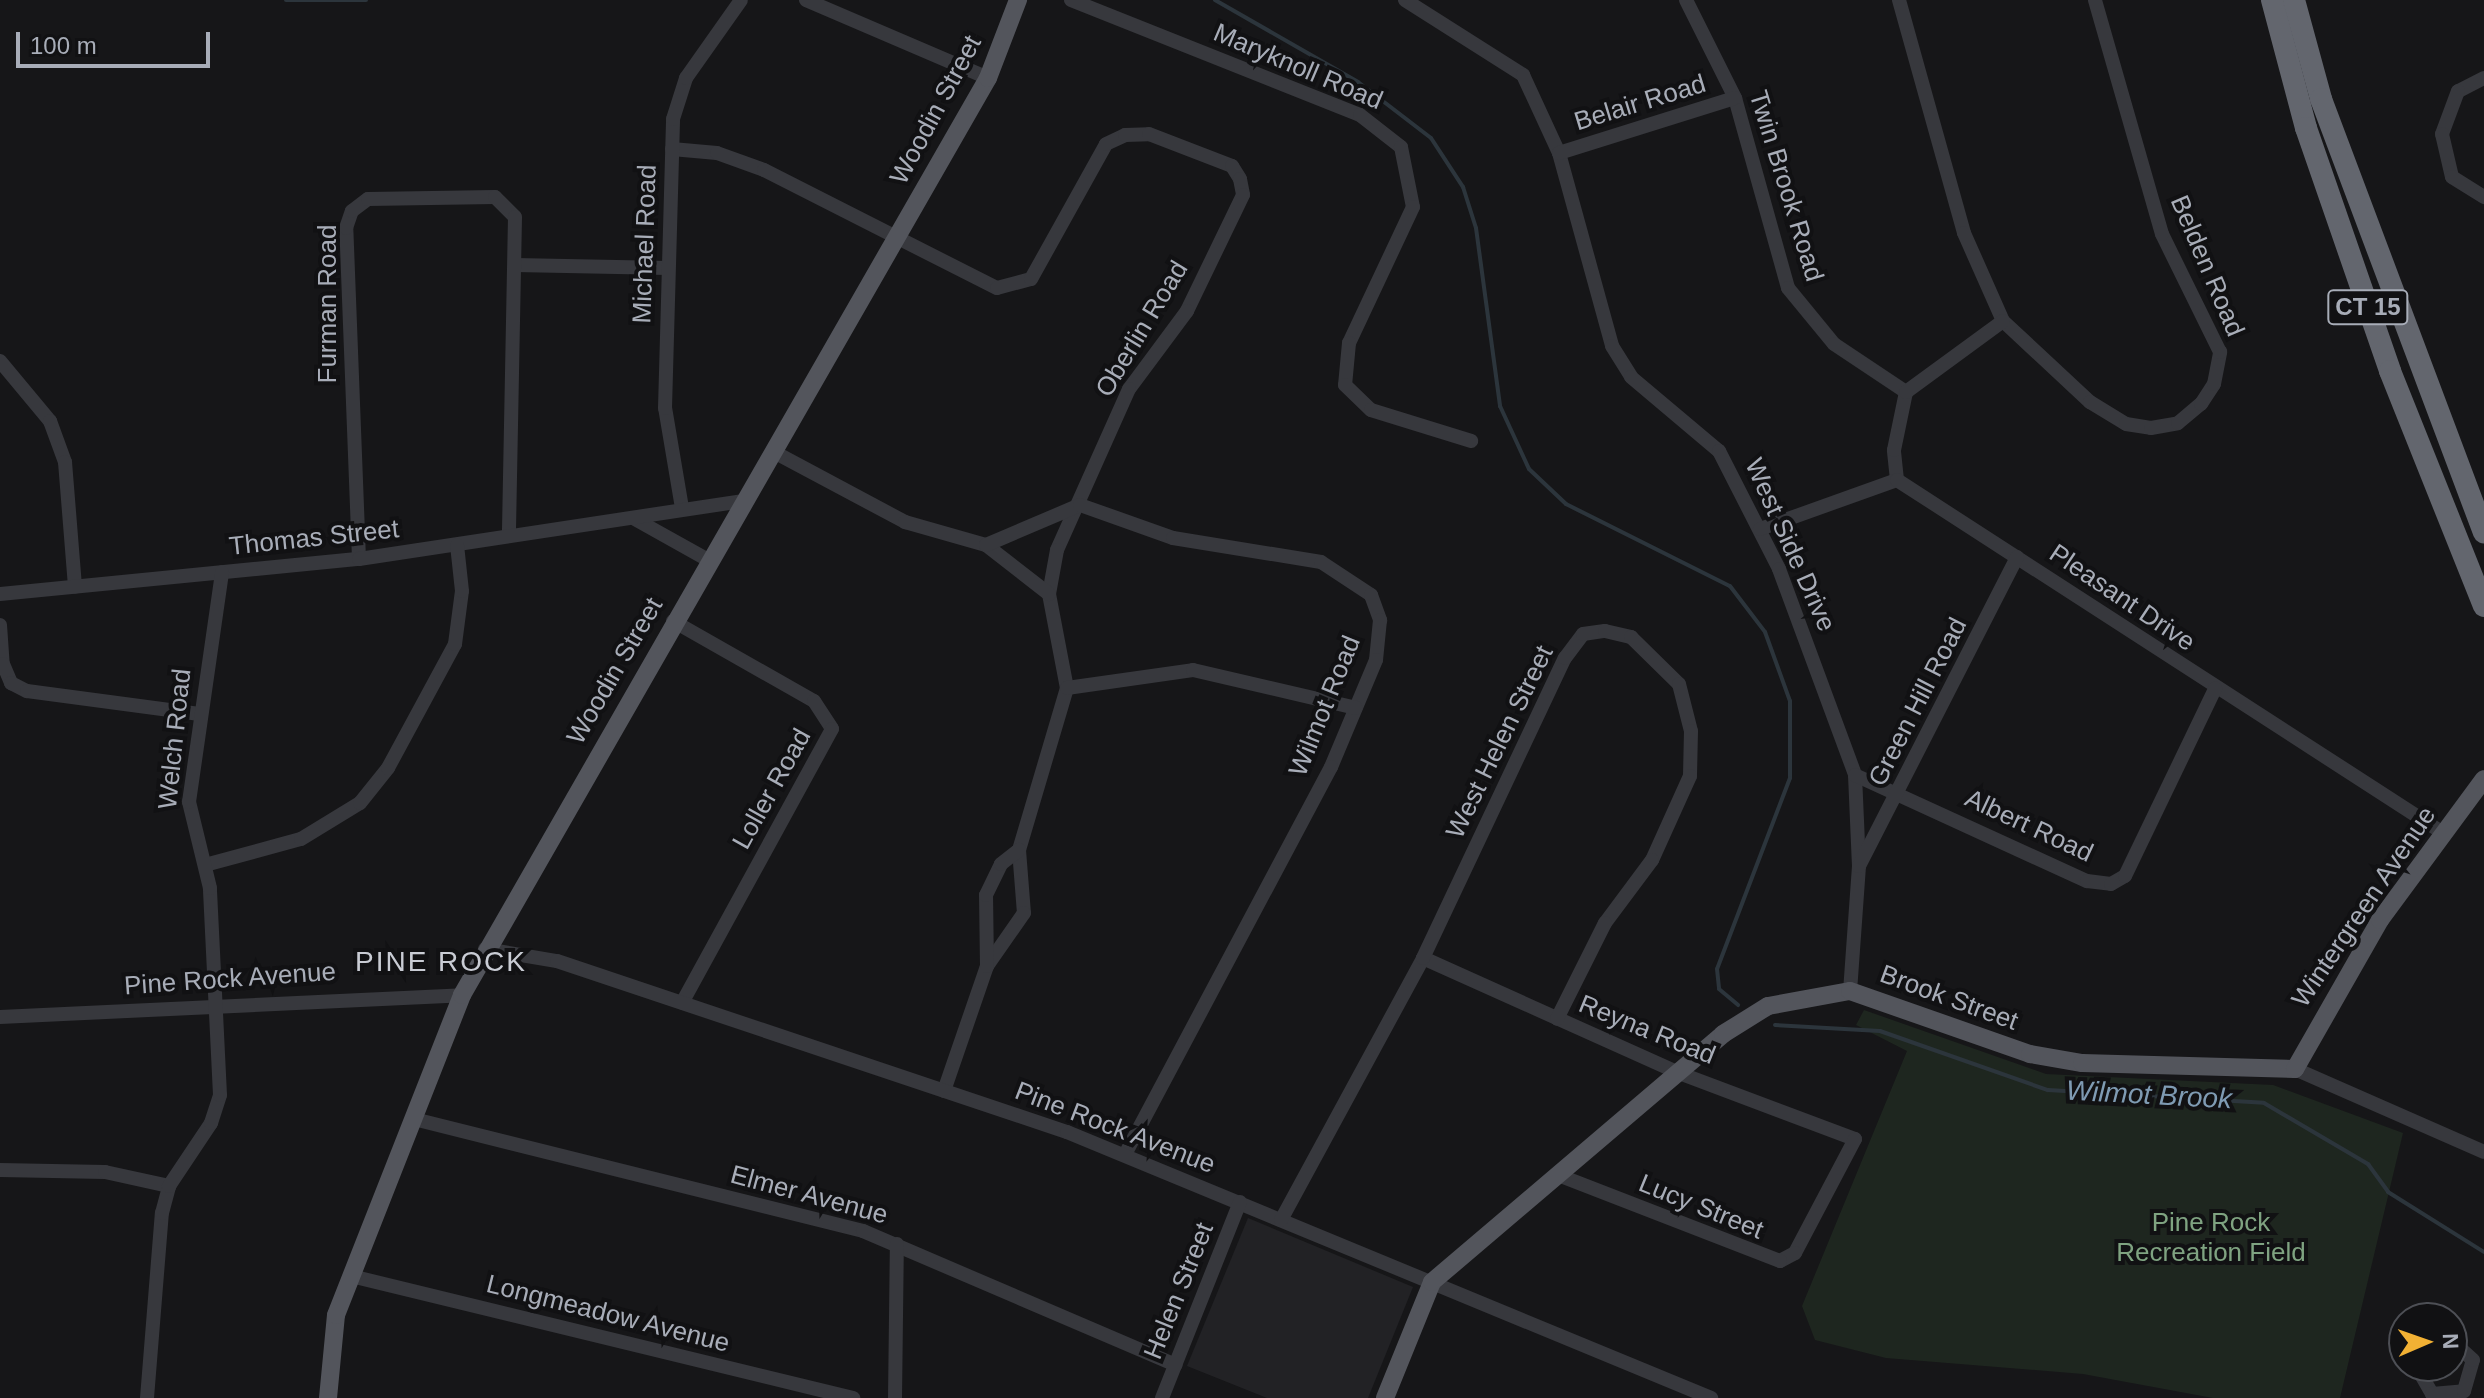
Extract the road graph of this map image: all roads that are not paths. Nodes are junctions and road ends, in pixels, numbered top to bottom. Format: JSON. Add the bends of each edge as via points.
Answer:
{"nodes":[{"id":1,"x":741,"y":0,"type":"edge"},
{"id":2,"x":806,"y":0,"type":"edge"},
{"id":3,"x":1018,"y":0,"type":"edge"},
{"id":4,"x":1071,"y":0,"type":"edge"},
{"id":5,"x":1405,"y":0,"type":"edge"},
{"id":6,"x":1686,"y":0,"type":"edge"},
{"id":7,"x":1899,"y":0,"type":"edge"},
{"id":8,"x":2095,"y":0,"type":"edge"},
{"id":9,"x":2272,"y":0,"type":"edge"},
{"id":10,"x":2294,"y":0,"type":"edge"},
{"id":11,"x":988,"y":78,"type":"junction"},
{"id":12,"x":2484,"y":78,"type":"edge"},
{"id":13,"x":1735,"y":98,"type":"junction"},
{"id":14,"x":672,"y":149,"type":"junction"},
{"id":15,"x":1559,"y":153,"type":"junction"},
{"id":16,"x":2484,"y":197,"type":"edge"},
{"id":17,"x":894,"y":242,"type":"junction"},
{"id":18,"x":515,"y":265,"type":"junction"},
{"id":19,"x":668,"y":268,"type":"junction"},
{"id":20,"x":2003,"y":321,"type":"junction"},
{"id":21,"x":0,"y":361,"type":"edge"},
{"id":22,"x":1906,"y":392,"type":"junction"},
{"id":23,"x":1471,"y":441,"type":"dead end"},
{"id":24,"x":774,"y":452,"type":"junction"},
{"id":25,"x":1897,"y":480,"type":"junction"},
{"id":26,"x":744,"y":501,"type":"junction"},
{"id":27,"x":1080,"y":505,"type":"junction"},
{"id":28,"x":682,"y":508,"type":"junction"},
{"id":29,"x":633,"y":518,"type":"junction"},
{"id":30,"x":1760,"y":529,"type":"junction"},
{"id":31,"x":2484,"y":532,"type":"edge"},
{"id":32,"x":509,"y":536,"type":"junction"},
{"id":33,"x":457,"y":545,"type":"junction"},
{"id":34,"x":986,"y":545,"type":"junction"},
{"id":35,"x":2017,"y":557,"type":"junction"},
{"id":36,"x":359,"y":559,"type":"junction"},
{"id":37,"x":710,"y":561,"type":"junction"},
{"id":38,"x":222,"y":572,"type":"junction"},
{"id":39,"x":75,"y":587,"type":"junction"},
{"id":40,"x":0,"y":594,"type":"edge"},
{"id":41,"x":1049,"y":594,"type":"junction"},
{"id":42,"x":2484,"y":606,"type":"edge"},
{"id":43,"x":673,"y":621,"type":"junction"},
{"id":44,"x":0,"y":625,"type":"edge"},
{"id":45,"x":1067,"y":688,"type":"junction"},
{"id":46,"x":2215,"y":689,"type":"junction"},
{"id":47,"x":1356,"y":708,"type":"junction"},
{"id":48,"x":199,"y":714,"type":"junction"},
{"id":49,"x":1855,"y":775,"type":"junction"},
{"id":50,"x":2484,"y":779,"type":"edge"},
{"id":51,"x":1899,"y":791,"type":"junction"},
{"id":52,"x":2443,"y":833,"type":"junction"},
{"id":53,"x":1019,"y":850,"type":"junction"},
{"id":54,"x":205,"y":865,"type":"junction"},
{"id":55,"x":1859,"y":866,"type":"junction"},
{"id":56,"x":485,"y":949,"type":"junction"},
{"id":57,"x":1423,"y":958,"type":"junction"},
{"id":58,"x":987,"y":966,"type":"junction"},
{"id":59,"x":1850,"y":991,"type":"junction"},
{"id":60,"x":462,"y":995,"type":"junction"},
{"id":61,"x":682,"y":1003,"type":"junction"},
{"id":62,"x":217,"y":1004,"type":"junction"},
{"id":63,"x":0,"y":1017,"type":"edge"},
{"id":64,"x":1557,"y":1019,"type":"junction"},
{"id":65,"x":2295,"y":1069,"type":"junction"},
{"id":66,"x":1679,"y":1073,"type":"junction"},
{"id":67,"x":944,"y":1091,"type":"junction"},
{"id":68,"x":414,"y":1119,"type":"junction"},
{"id":69,"x":1855,"y":1139,"type":"joint"},
{"id":70,"x":2484,"y":1152,"type":"edge"},
{"id":71,"x":1125,"y":1154,"type":"junction"},
{"id":72,"x":0,"y":1170,"type":"edge"},
{"id":73,"x":1558,"y":1175,"type":"junction"},
{"id":74,"x":169,"y":1186,"type":"junction"},
{"id":75,"x":1240,"y":1202,"type":"junction"},
{"id":76,"x":1281,"y":1220,"type":"junction"},
{"id":77,"x":897,"y":1244,"type":"junction"},
{"id":78,"x":351,"y":1276,"type":"junction"},
{"id":79,"x":1432,"y":1282,"type":"junction"},
{"id":80,"x":2468,"y":1355,"type":"edge"},
{"id":81,"x":1175,"y":1365,"type":"junction"},
{"id":82,"x":2425,"y":1382,"type":"edge"},
{"id":83,"x":2470,"y":1394,"type":"edge"},
{"id":84,"x":147,"y":1398,"type":"edge"},
{"id":85,"x":328,"y":1398,"type":"edge"},
{"id":86,"x":853,"y":1398,"type":"edge"},
{"id":87,"x":895,"y":1398,"type":"edge"},
{"id":88,"x":1162,"y":1398,"type":"edge"},
{"id":89,"x":1385,"y":1398,"type":"edge"},
{"id":90,"x":1711,"y":1398,"type":"edge"}],
"edges":[{"from":1,"to":14,"type":"street","name":"Michael Road","via":[[686,78]]},
{"from":2,"to":11,"type":"street"},
{"from":3,"to":11,"type":"main road","name":"Woodin Street"},
{"from":4,"to":23,"type":"street","name":"Maryknoll Road","via":[[1360,115],[1401,147],[1413,207],[1349,343],[1345,385],[1371,410]]},
{"from":5,"to":15,"type":"street","name":"West Side Drive","via":[[1523,75]]},
{"from":6,"to":13,"type":"street","name":"Twin Brook Road"},
{"from":7,"to":20,"type":"street","name":"Belden Road","via":[[1964,233]]},
{"from":8,"to":20,"type":"street","name":"Belden Road","via":[[2162,234],[2220,352],[2214,384],[2178,423],[2126,424],[2048,369]]},
{"from":9,"to":42,"type":"highway","number":"CT 15","via":[[2306,128],[2390,371]]},
{"from":10,"to":31,"type":"highway","number":"CT 15","via":[[2321,99]]},
{"from":11,"to":17,"type":"main road","name":"Woodin Street"},
{"from":12,"to":16,"type":"street","via":[[2458,91],[2442,134],[2452,177]]},
{"from":13,"to":15,"type":"street","name":"Belair Road"},
{"from":13,"to":22,"type":"street","name":"Twin Brook Road","via":[[1788,288],[1834,344]]},
{"from":14,"to":17,"type":"street","name":"Oberlin Road","via":[[741,161]]},
{"from":14,"to":19,"type":"street","name":"Michael Road"},
{"from":15,"to":30,"type":"street","name":"West Side Drive","via":[[1612,346],[1631,377],[1719,451]]},
{"from":17,"to":24,"type":"main road","name":"Woodin Street"},
{"from":17,"to":27,"type":"street","name":"Oberlin Road","via":[[997,288],[1015,288],[1031,279],[1106,144],[1149,134],[1232,166],[1243,195],[1187,311],[1129,389]]},
{"from":18,"to":19,"type":"street"},
{"from":18,"to":32,"type":"street","name":"Furman Road"},
{"from":18,"to":36,"type":"street","name":"Furman Road","via":[[515,217],[495,197],[379,197],[359,202],[348,217]]},
{"from":19,"to":28,"type":"street","name":"Michael Road","via":[[665,408]]},
{"from":20,"to":22,"type":"street"},
{"from":21,"to":39,"type":"street","via":[[50,421],[65,462]]},
{"from":22,"to":25,"type":"street","via":[[1894,450]]},
{"from":24,"to":26,"type":"main road","name":"Woodin Street"},
{"from":24,"to":34,"type":"street","via":[[905,522]]},
{"from":25,"to":30,"type":"street"},
{"from":25,"to":35,"type":"street","name":"Pleasant Drive"},
{"from":26,"to":28,"type":"street","name":"Thomas Street"},
{"from":26,"to":37,"type":"main road","name":"Woodin Street"},
{"from":27,"to":34,"type":"street"},
{"from":27,"to":41,"type":"street","name":"Oberlin Road","via":[[1057,550]]},
{"from":27,"to":47,"type":"street","name":"Wilmot Road","via":[[1173,538],[1278,550],[1349,575],[1371,595],[1380,620],[1376,660]]},
{"from":28,"to":29,"type":"street","name":"Thomas Street"},
{"from":29,"to":32,"type":"street","name":"Thomas Street"},
{"from":29,"to":37,"type":"street"},
{"from":30,"to":49,"type":"street","name":"West Side Drive"},
{"from":32,"to":33,"type":"street","name":"Thomas Street"},
{"from":33,"to":36,"type":"street","name":"Thomas Street"},
{"from":33,"to":54,"type":"street","via":[[462,591],[455,644],[370,791],[332,826]]},
{"from":34,"to":41,"type":"street"},
{"from":35,"to":46,"type":"street","name":"Pleasant Drive"},
{"from":35,"to":51,"type":"street","name":"Green Hill Road"},
{"from":36,"to":38,"type":"street","name":"Thomas Street"},
{"from":37,"to":43,"type":"main road","name":"Woodin Street"},
{"from":38,"to":39,"type":"street","name":"Thomas Street"},
{"from":38,"to":48,"type":"street","name":"Welch Road"},
{"from":39,"to":40,"type":"street","name":"Thomas Street"},
{"from":41,"to":45,"type":"street","name":"Oberlin Road"},
{"from":43,"to":56,"type":"main road","name":"Woodin Street"},
{"from":43,"to":61,"type":"street","name":"Loller Road","via":[[814,701],[832,729]]},
{"from":44,"to":48,"type":"street","via":[[3,664],[11,683],[27,691]]},
{"from":45,"to":47,"type":"street","via":[[1193,670]]},
{"from":45,"to":53,"type":"street","name":"Oberlin Road"},
{"from":46,"to":51,"type":"street","name":"Albert Road","via":[[2125,876],[2111,884],[2087,881]]},
{"from":46,"to":52,"type":"street","name":"Pleasant Drive"},
{"from":47,"to":71,"type":"street","name":"Wilmot Road"},
{"from":48,"to":54,"type":"street","name":"Welch Road","via":[[190,824]]},
{"from":49,"to":51,"type":"street","name":"Albert Road"},
{"from":49,"to":55,"type":"street","name":"West Side Drive"},
{"from":50,"to":52,"type":"main road","name":"Wintergreen Avenue"},
{"from":51,"to":55,"type":"street","name":"Green Hill Road"},
{"from":52,"to":65,"type":"main road","name":"Wintergreen Avenue","via":[[2380,920]]},
{"from":53,"to":58,"type":"street","name":"Oberlin Road","via":[[1024,913]]},
{"from":53,"to":58,"type":"street","name":"Oberlin Road","via":[[1001,864],[986,895]]},
{"from":54,"to":62,"type":"street","name":"Welch Road"},
{"from":55,"to":59,"type":"street","name":"West Side Drive"},
{"from":56,"to":60,"type":"main road","name":"Woodin Street"},
{"from":56,"to":61,"type":"street","name":"Pine Rock Avenue","via":[[557,961]]},
{"from":57,"to":64,"type":"street","name":"Reyna Road"},
{"from":57,"to":64,"type":"street","name":"West Helen Street","via":[[1565,658],[1583,634],[1631,637],[1679,684],[1691,731],[1690,776],[1652,860],[1605,923]]},
{"from":57,"to":76,"type":"street","name":"West Helen Street"},
{"from":58,"to":67,"type":"street","name":"Oberlin Road"},
{"from":59,"to":65,"type":"main road","name":"Brook Street","via":[[2069,1061]]},
{"from":59,"to":66,"type":"main road","name":"Brook Street","via":[[1768,1006]]},
{"from":60,"to":62,"type":"street","name":"Pine Rock Avenue"},
{"from":60,"to":68,"type":"main road","name":"Woodin Street"},
{"from":61,"to":67,"type":"street","name":"Pine Rock Avenue"},
{"from":62,"to":63,"type":"street","name":"Pine Rock Avenue"},
{"from":62,"to":74,"type":"street","name":"Welch Road","via":[[218,1110]]},
{"from":64,"to":66,"type":"street","name":"Reyna Road"},
{"from":65,"to":70,"type":"street","name":"Brook Street"},
{"from":66,"to":69,"type":"street","name":"Reyna Road"},
{"from":66,"to":73,"type":"main road","name":"Brook Street"},
{"from":67,"to":71,"type":"street","name":"Pine Rock Avenue"},
{"from":68,"to":77,"type":"street","name":"Elmer Avenue"},
{"from":68,"to":78,"type":"main road","name":"Woodin Street"},
{"from":69,"to":73,"type":"street","name":"Lucy Street","via":[[1795,1253],[1780,1261]]},
{"from":71,"to":75,"type":"street","name":"Pine Rock Avenue"},
{"from":72,"to":74,"type":"street","via":[[105,1172]]},
{"from":73,"to":79,"type":"main road","name":"Brook Street"},
{"from":74,"to":84,"type":"street","via":[[149,1308]]},
{"from":75,"to":76,"type":"street","name":"Pine Rock Avenue"},
{"from":75,"to":81,"type":"street","name":"Helen Street"},
{"from":76,"to":79,"type":"street","name":"Pine Rock Avenue"},
{"from":77,"to":81,"type":"street","name":"Elmer Avenue"},
{"from":77,"to":87,"type":"street"},
{"from":78,"to":85,"type":"main road","name":"Woodin Street","via":[[329,1345]]},
{"from":78,"to":86,"type":"street","name":"Longmeadow Avenue"},
{"from":79,"to":89,"type":"main road"},
{"from":79,"to":90,"type":"street","name":"Pine Rock Avenue"},
{"from":80,"to":83,"type":"street","via":[[2473,1360]]},
{"from":81,"to":88,"type":"street","name":"Helen Street"},
{"from":82,"to":83,"type":"street","via":[[2432,1394]]}]}
